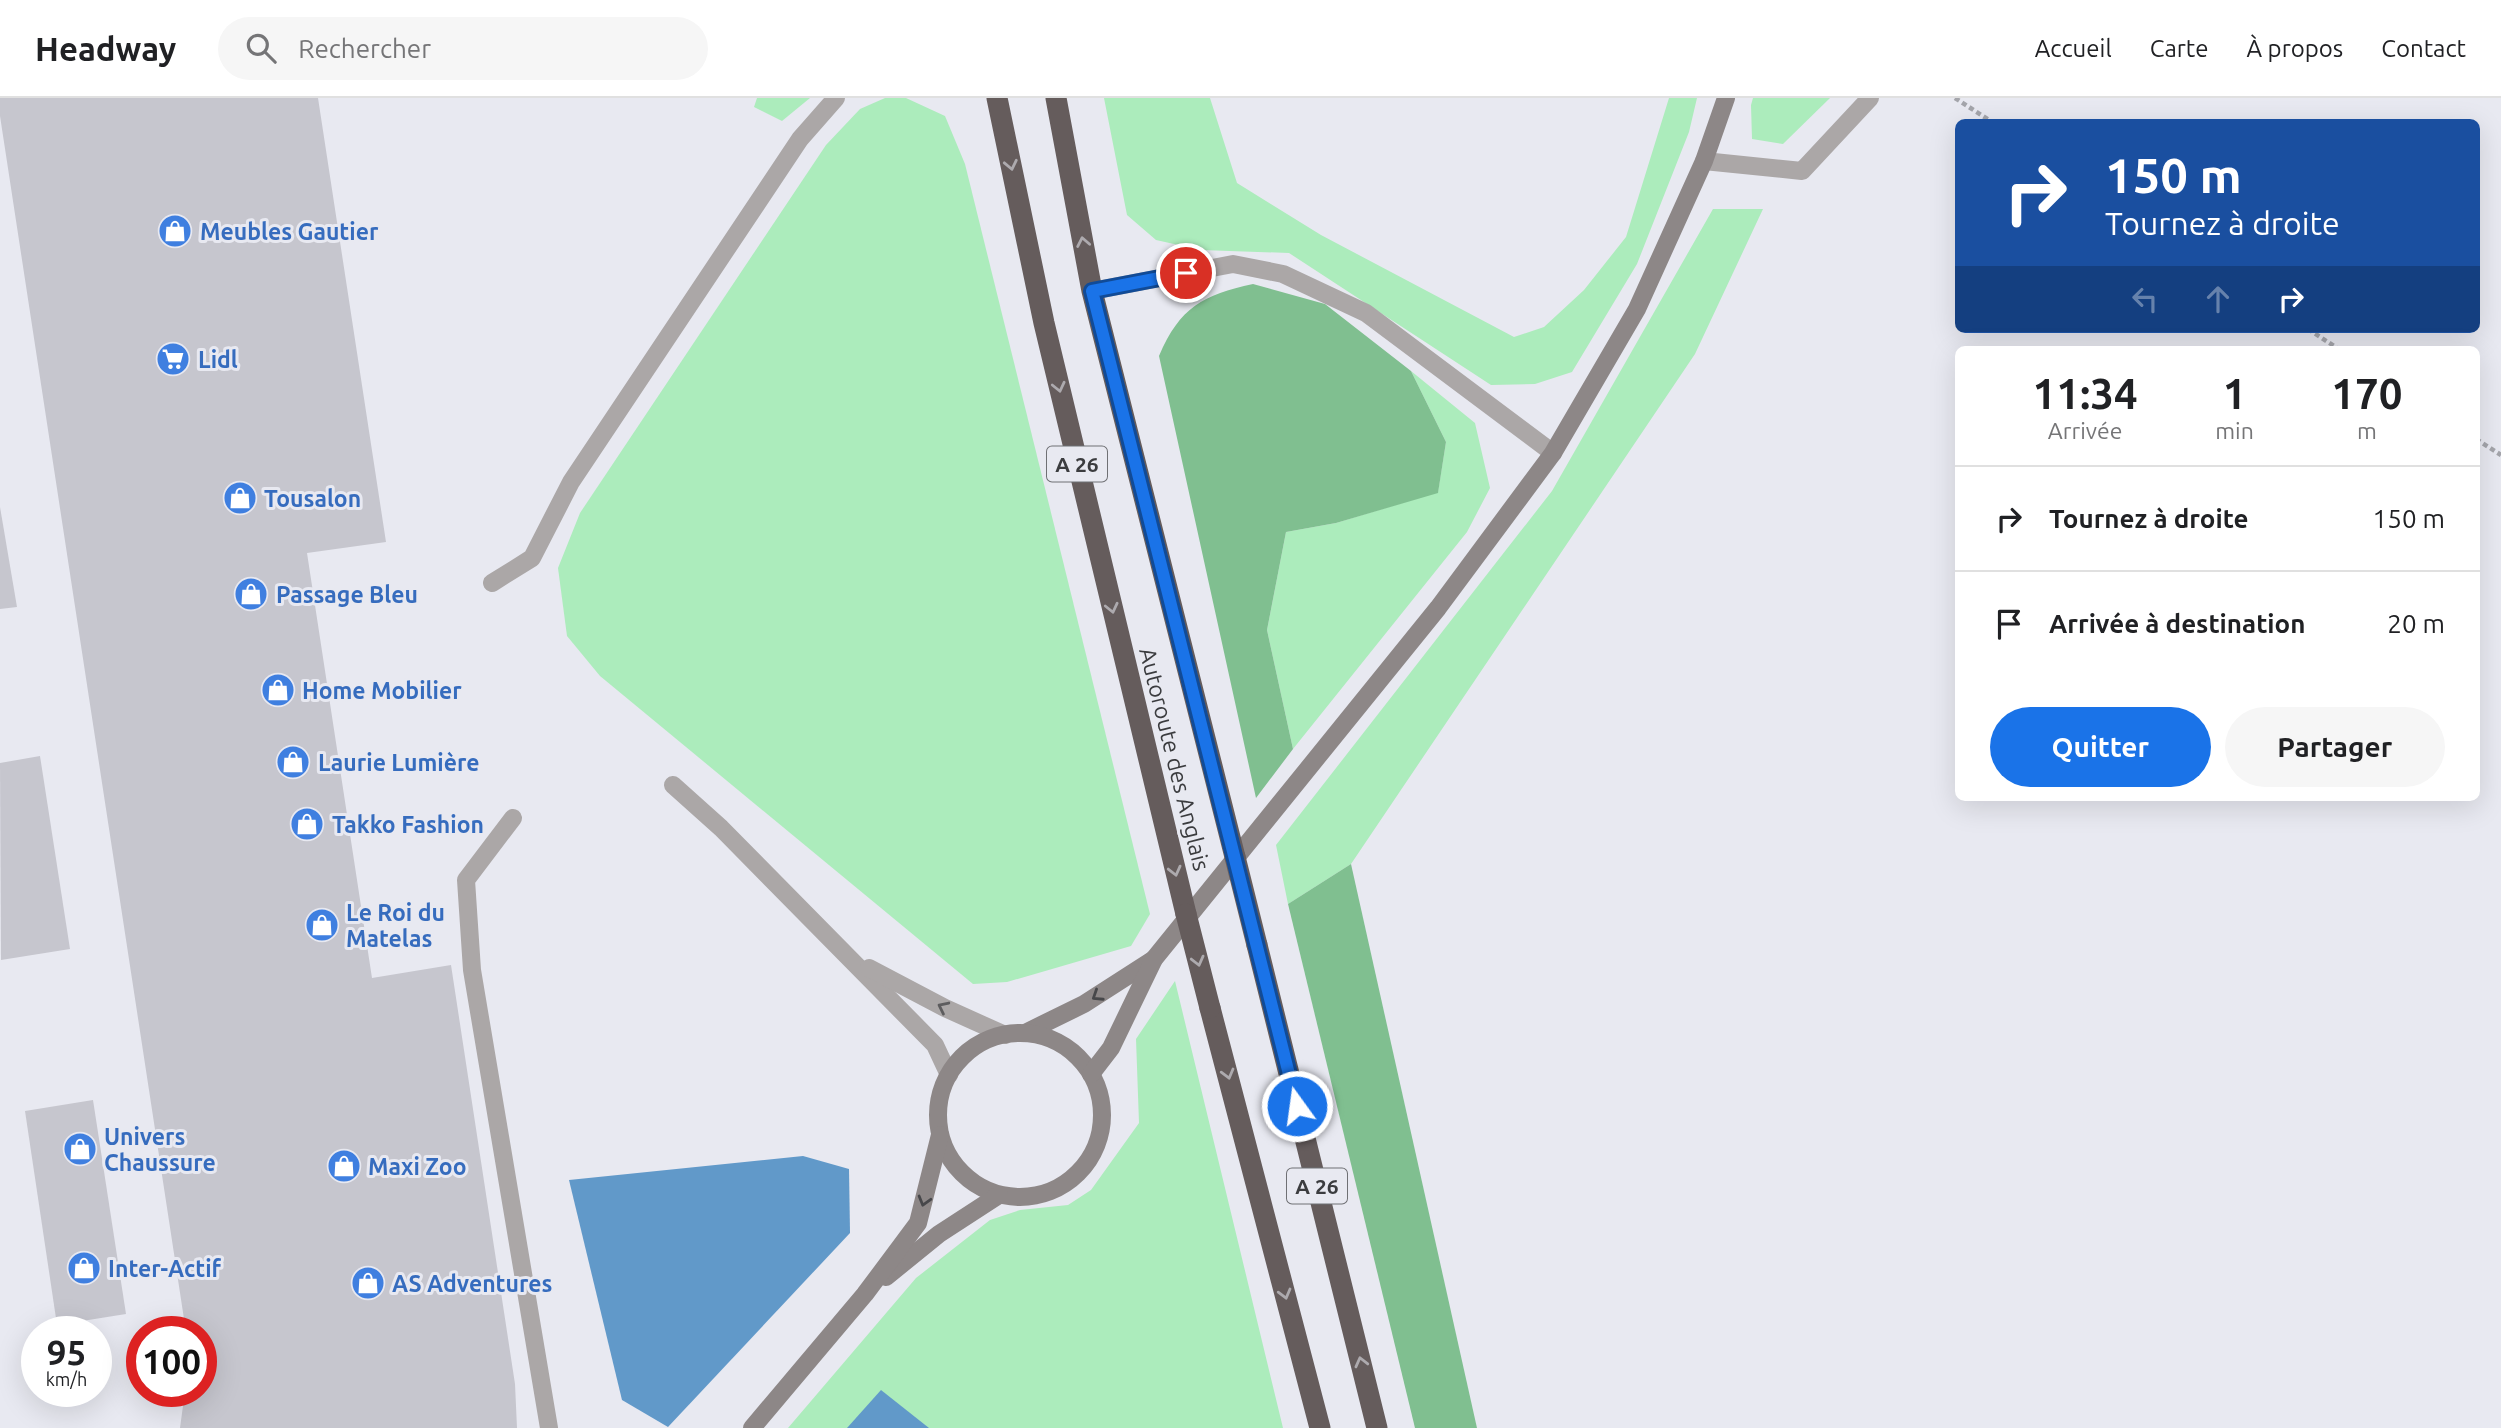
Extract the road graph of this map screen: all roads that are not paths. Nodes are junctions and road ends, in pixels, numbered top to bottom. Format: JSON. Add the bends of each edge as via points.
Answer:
{"nodes":[{"id":1,"x":836,"y":98,"type":"edge"},
{"id":2,"x":997,"y":98,"type":"edge"},
{"id":3,"x":1056,"y":98,"type":"edge"},
{"id":4,"x":1726,"y":98,"type":"edge"},
{"id":5,"x":1870,"y":98,"type":"edge"},
{"id":6,"x":1704,"y":161,"type":"junction"},
{"id":7,"x":1092,"y":291,"type":"junction"},
{"id":8,"x":1553,"y":453,"type":"junction"},
{"id":9,"x":492,"y":583,"type":"dead end"},
{"id":10,"x":673,"y":785,"type":"dead end"},
{"id":11,"x":513,"y":818,"type":"dead end"},
{"id":12,"x":1154,"y":959,"type":"junction"},
{"id":13,"x":854,"y":960,"type":"junction"},
{"id":14,"x":1025,"y":1033,"type":"junction"},
{"id":15,"x":1005,"y":1035,"type":"junction"},
{"id":16,"x":949,"y":1074,"type":"junction"},
{"id":17,"x":1091,"y":1074,"type":"junction"},
{"id":18,"x":940,"y":1135,"type":"junction"},
{"id":19,"x":999,"y":1195,"type":"junction"},
{"id":20,"x":865,"y":1294,"type":"junction"},
{"id":21,"x":549,"y":1428,"type":"edge"},
{"id":22,"x":752,"y":1428,"type":"edge"},
{"id":23,"x":1320,"y":1428,"type":"edge"},
{"id":24,"x":1377,"y":1428,"type":"edge"}],
"edges":[{"from":1,"to":9,"type":"street","via":[[800,139],[571,482],[532,558]]},
{"from":2,"to":23,"type":"highway","name":"Autoroute des Anglais","number":"A 26","one_way":true,"bridge":true,"via":[[1044,323],[1164,829]]},
{"from":7,"to":3,"type":"highway","name":"Autoroute des Anglais","number":"A 26","one_way":true},
{"from":4,"to":6,"type":"street"},
{"from":5,"to":6,"type":"street","via":[[1802,170]]},
{"from":6,"to":8,"type":"street","via":[[1637,309]]},
{"from":7,"to":8,"type":"street","via":[[1233,264],[1283,274],[1366,313]]},
{"from":24,"to":7,"type":"highway","name":"Autoroute des Anglais","number":"A 26","one_way":true,"bridge":true},
{"from":8,"to":12,"type":"street","via":[[1438,608]]},
{"from":10,"to":13,"type":"street"},
{"from":11,"to":21,"type":"street","via":[[466,880],[472,970]]},
{"from":12,"to":14,"type":"street","one_way":true,"via":[[1084,1004]]},
{"from":12,"to":17,"type":"street","via":[[1111,1048]]},
{"from":15,"to":13,"type":"street","one_way":true},
{"from":13,"to":16,"type":"street","via":[[935,1045]]},
{"from":14,"to":15,"type":"street"},
{"from":14,"to":17,"type":"street","via":[[1051,1040],[1074,1054]]},
{"from":15,"to":16,"type":"street","via":[[983,1042],[963,1056]]},
{"from":16,"to":18,"type":"street","via":[[939,1104]]},
{"from":17,"to":19,"type":"street","via":[[1101,1100],[1102,1127],[1093,1153],[1076,1176],[1054,1191],[1027,1197]]},
{"from":18,"to":19,"type":"street","via":[[961,1173]]},
{"from":18,"to":20,"type":"street","one_way":true,"via":[[918,1223]]},
{"from":19,"to":20,"type":"street","via":[[939,1234]]},
{"from":20,"to":22,"type":"street"}]}
